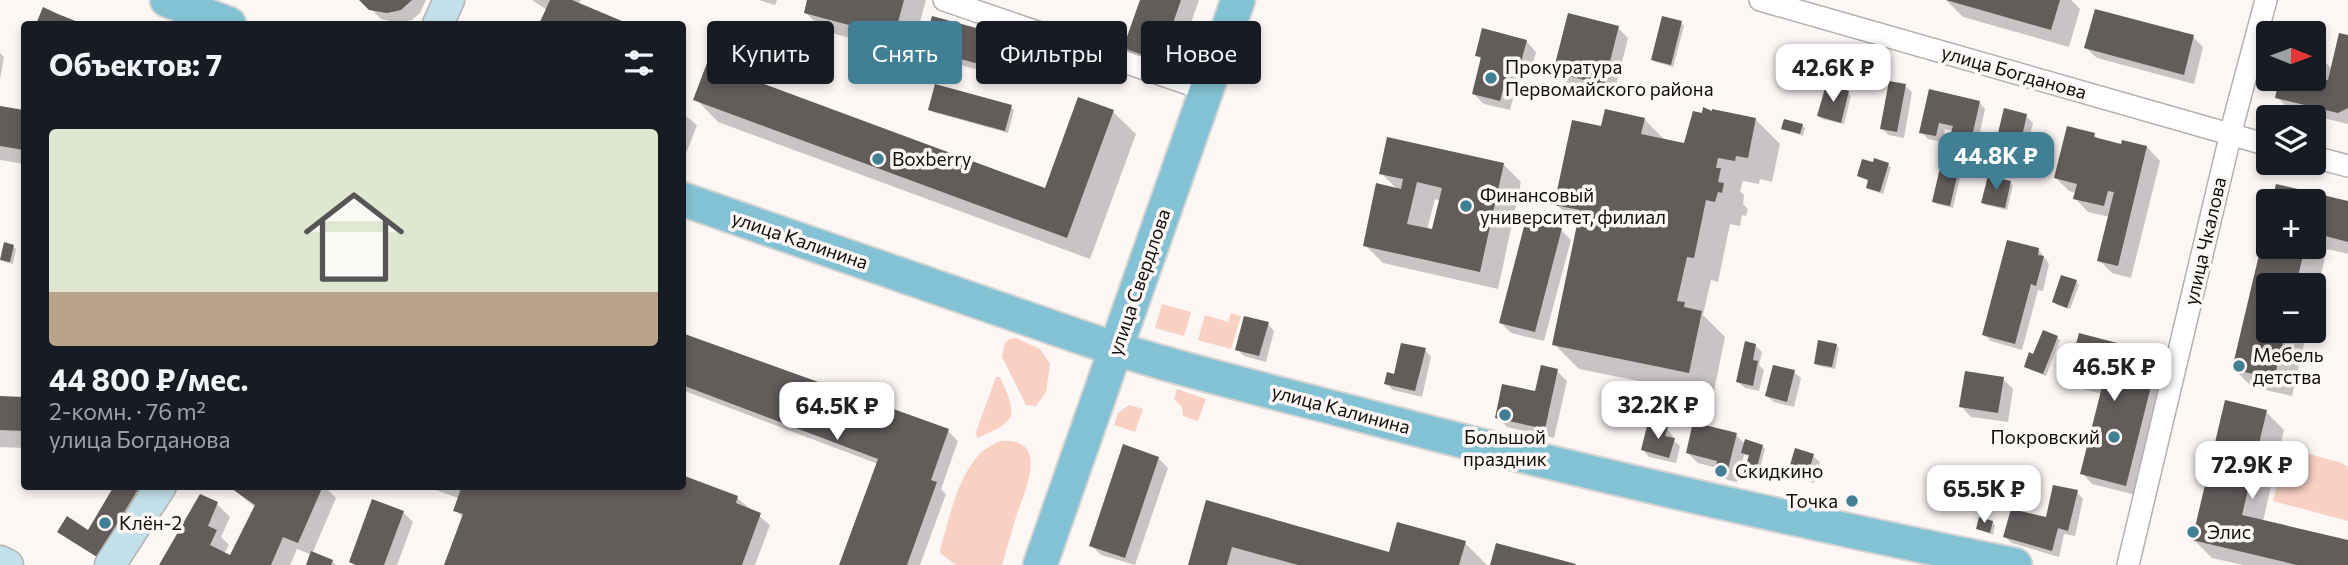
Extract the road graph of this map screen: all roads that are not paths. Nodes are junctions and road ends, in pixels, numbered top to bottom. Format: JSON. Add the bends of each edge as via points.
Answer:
{"nodes":[{"id":1,"x":167,"y":0,"type":"edge"},
{"id":2,"x":449,"y":0,"type":"edge"},
{"id":3,"x":944,"y":0,"type":"edge"},
{"id":4,"x":1238,"y":0,"type":"edge"},
{"id":5,"x":1760,"y":0,"type":"edge"},
{"id":6,"x":2266,"y":0,"type":"edge"},
{"id":7,"x":221,"y":21,"type":"edge"},
{"id":8,"x":439,"y":21,"type":"edge"},
{"id":9,"x":1206,"y":90,"type":"junction"},
{"id":10,"x":2231,"y":135,"type":"junction"},
{"id":11,"x":2256,"y":142,"type":"edge"},
{"id":12,"x":2326,"y":160,"type":"edge"},
{"id":13,"x":2348,"y":166,"type":"edge"},
{"id":14,"x":686,"y":200,"type":"edge"},
{"id":15,"x":1115,"y":349,"type":"junction"},
{"id":16,"x":158,"y":490,"type":"edge"},
{"id":17,"x":0,"y":561,"type":"edge"},
{"id":18,"x":8,"y":565,"type":"edge"},
{"id":19,"x":110,"y":565,"type":"edge"},
{"id":20,"x":1040,"y":565,"type":"edge"},
{"id":21,"x":2015,"y":565,"type":"edge"},
{"id":22,"x":2129,"y":565,"type":"edge"}],
"edges":[{"from":1,"to":7,"type":"main road"},
{"from":2,"to":8,"type":"main road"},
{"from":3,"to":9,"type":"street"},
{"from":4,"to":9,"type":"main road","name":"улица Свердлова"},
{"from":5,"to":10,"type":"street","name":"улица Богданова"},
{"from":6,"to":10,"type":"street","name":"улица Чкалова"},
{"from":9,"to":15,"type":"main road","name":"улица Свердлова"},
{"from":10,"to":11,"type":"street","name":"улица Богданова"},
{"from":10,"to":22,"type":"street","name":"улица Чкалова"},
{"from":12,"to":13,"type":"street"},
{"from":14,"to":15,"type":"main road","name":"улица Калинина"},
{"from":15,"to":20,"type":"main road","name":"улица Свердлова"},
{"from":15,"to":21,"type":"main road","name":"улица Калинина","via":[[1617,480]]},
{"from":16,"to":19,"type":"main road"},
{"from":17,"to":18,"type":"main road"}]}
